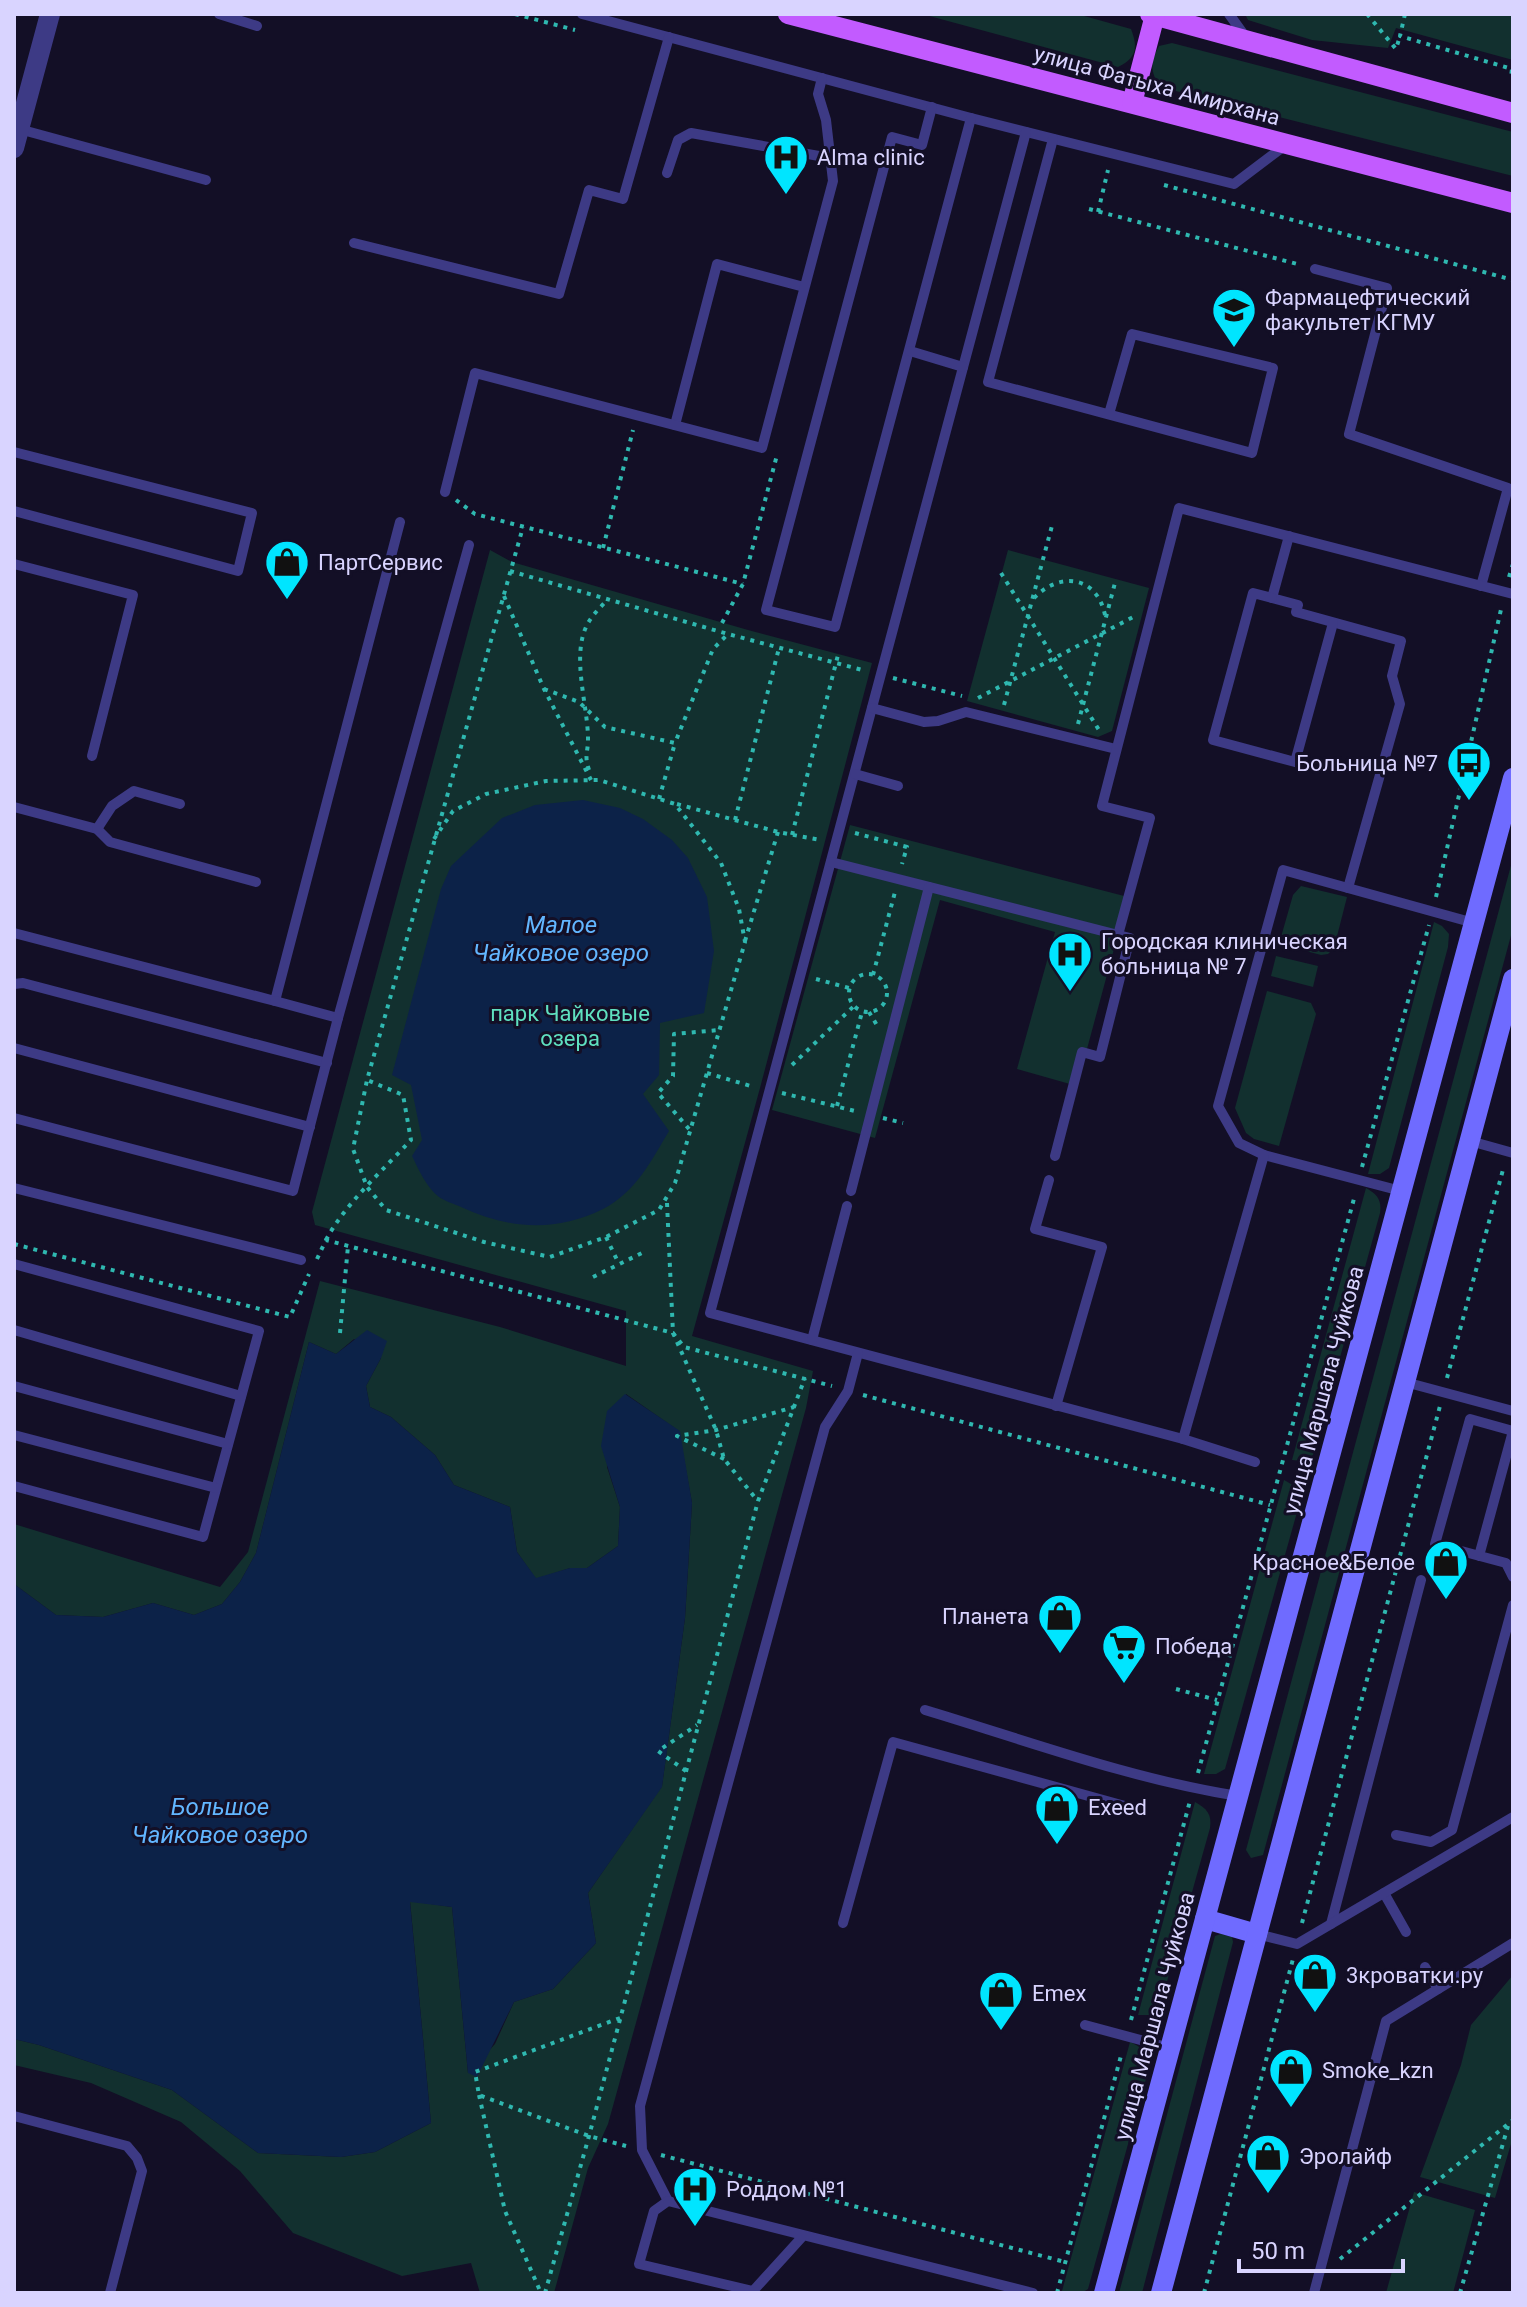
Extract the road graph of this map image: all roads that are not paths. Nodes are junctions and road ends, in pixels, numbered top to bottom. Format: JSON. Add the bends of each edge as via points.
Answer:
{"nodes":[{"id":1,"x":219,"y":14,"type":"edge"},
{"id":2,"x":582,"y":14,"type":"edge"},
{"id":3,"x":788,"y":14,"type":"edge"},
{"id":4,"x":1229,"y":14,"type":"edge"},
{"id":5,"x":46,"y":15,"type":"edge"},
{"id":6,"x":1152,"y":15,"type":"edge"},
{"id":7,"x":257,"y":26,"type":"dead end"},
{"id":8,"x":669,"y":37,"type":"junction"},
{"id":9,"x":1248,"y":41,"type":"junction"},
{"id":10,"x":822,"y":78,"type":"junction"},
{"id":11,"x":1132,"y":103,"type":"junction"},
{"id":12,"x":932,"y":107,"type":"junction"},
{"id":13,"x":1513,"y":113,"type":"edge"},
{"id":14,"x":971,"y":118,"type":"junction"},
{"id":15,"x":1026,"y":132,"type":"junction"},
{"id":16,"x":16,"y":138,"type":"edge"},
{"id":17,"x":1053,"y":139,"type":"junction"},
{"id":18,"x":1287,"y":144,"type":"junction"},
{"id":19,"x":830,"y":158,"type":"junction"},
{"id":20,"x":667,"y":173,"type":"dead end"},
{"id":21,"x":206,"y":180,"type":"dead end"},
{"id":22,"x":1513,"y":203,"type":"edge"},
{"id":23,"x":354,"y":243,"type":"dead end"},
{"id":24,"x":1315,"y":269,"type":"road end"},
{"id":25,"x":804,"y":287,"type":"junction"},
{"id":26,"x":910,"y":351,"type":"junction"},
{"id":27,"x":963,"y":367,"type":"junction"},
{"id":28,"x":1109,"y":414,"type":"junction"},
{"id":29,"x":675,"y":425,"type":"junction"},
{"id":30,"x":14,"y":452,"type":"edge"},
{"id":31,"x":445,"y":492,"type":"road end"},
{"id":32,"x":14,"y":511,"type":"edge"},
{"id":33,"x":400,"y":522,"type":"dead end"},
{"id":34,"x":1289,"y":536,"type":"junction"},
{"id":35,"x":469,"y":545,"type":"dead end"},
{"id":36,"x":14,"y":564,"type":"edge"},
{"id":37,"x":1481,"y":586,"type":"junction"},
{"id":38,"x":1509,"y":593,"type":"edge"},
{"id":39,"x":1272,"y":598,"type":"junction"},
{"id":40,"x":1333,"y":623,"type":"junction"},
{"id":41,"x":872,"y":708,"type":"junction"},
{"id":42,"x":1116,"y":749,"type":"junction"},
{"id":43,"x":92,"y":756,"type":"dead end"},
{"id":44,"x":855,"y":774,"type":"junction"},
{"id":45,"x":1513,"y":778,"type":"edge"},
{"id":46,"x":898,"y":786,"type":"dead end"},
{"id":47,"x":180,"y":804,"type":"dead end"},
{"id":48,"x":14,"y":807,"type":"edge"},
{"id":49,"x":97,"y":829,"type":"junction"},
{"id":50,"x":831,"y":862,"type":"junction"},
{"id":51,"x":256,"y":882,"type":"dead end"},
{"id":52,"x":929,"y":887,"type":"junction"},
{"id":53,"x":1348,"y":888,"type":"junction"},
{"id":54,"x":1474,"y":923,"type":"junction"},
{"id":55,"x":14,"y":933,"type":"edge"},
{"id":56,"x":1118,"y":935,"type":"junction"},
{"id":57,"x":1513,"y":979,"type":"edge"},
{"id":58,"x":14,"y":984,"type":"edge"},
{"id":59,"x":275,"y":1001,"type":"junction"},
{"id":60,"x":338,"y":1018,"type":"junction"},
{"id":61,"x":14,"y":1048,"type":"edge"},
{"id":62,"x":327,"y":1063,"type":"junction"},
{"id":63,"x":14,"y":1118,"type":"edge"},
{"id":64,"x":310,"y":1127,"type":"junction"},
{"id":65,"x":1470,"y":1141,"type":"junction"},
{"id":66,"x":1510,"y":1152,"type":"edge"},
{"id":67,"x":1264,"y":1155,"type":"junction"},
{"id":68,"x":1055,"y":1156,"type":"dead end"},
{"id":69,"x":1049,"y":1180,"type":"dead end"},
{"id":70,"x":14,"y":1188,"type":"edge"},
{"id":71,"x":851,"y":1191,"type":"dead end"},
{"id":72,"x":1401,"y":1191,"type":"junction"},
{"id":73,"x":847,"y":1206,"type":"dead end"},
{"id":74,"x":301,"y":1260,"type":"dead end"},
{"id":75,"x":14,"y":1264,"type":"edge"},
{"id":76,"x":14,"y":1330,"type":"edge"},
{"id":77,"x":812,"y":1340,"type":"junction"},
{"id":78,"x":858,"y":1353,"type":"junction"},
{"id":79,"x":1405,"y":1382,"type":"junction"},
{"id":80,"x":14,"y":1386,"type":"edge"},
{"id":81,"x":241,"y":1396,"type":"junction"},
{"id":82,"x":1056,"y":1406,"type":"junction"},
{"id":83,"x":1513,"y":1411,"type":"edge"},
{"id":84,"x":14,"y":1435,"type":"edge"},
{"id":85,"x":1183,"y":1439,"type":"junction"},
{"id":86,"x":228,"y":1444,"type":"junction"},
{"id":87,"x":1255,"y":1462,"type":"dead end"},
{"id":88,"x":14,"y":1486,"type":"edge"},
{"id":89,"x":216,"y":1488,"type":"junction"},
{"id":90,"x":1479,"y":1556,"type":"junction"},
{"id":91,"x":1509,"y":1561,"type":"edge"},
{"id":92,"x":1513,"y":1577,"type":"edge"},
{"id":93,"x":1421,"y":1580,"type":"dead end"},
{"id":94,"x":1513,"y":1605,"type":"edge"},
{"id":95,"x":925,"y":1710,"type":"dead end"},
{"id":96,"x":1238,"y":1796,"type":"junction"},
{"id":97,"x":1143,"y":1811,"type":"dead end"},
{"id":98,"x":1513,"y":1817,"type":"edge"},
{"id":99,"x":1396,"y":1835,"type":"dead end"},
{"id":100,"x":1384,"y":1893,"type":"junction"},
{"id":101,"x":1205,"y":1919,"type":"junction"},
{"id":102,"x":843,"y":1923,"type":"dead end"},
{"id":103,"x":1331,"y":1924,"type":"junction"},
{"id":104,"x":1406,"y":1932,"type":"dead end"},
{"id":105,"x":1257,"y":1934,"type":"junction"},
{"id":106,"x":1513,"y":1943,"type":"edge"},
{"id":107,"x":1425,"y":1967,"type":"dead end"},
{"id":108,"x":1438,"y":1989,"type":"junction"},
{"id":109,"x":1085,"y":2025,"type":"dead end"},
{"id":110,"x":1170,"y":2048,"type":"junction"},
{"id":111,"x":14,"y":2116,"type":"edge"},
{"id":112,"x":668,"y":2201,"type":"junction"},
{"id":113,"x":803,"y":2236,"type":"junction"},
{"id":114,"x":110,"y":2293,"type":"edge"},
{"id":115,"x":1033,"y":2293,"type":"edge"},
{"id":116,"x":1104,"y":2293,"type":"edge"},
{"id":117,"x":1161,"y":2293,"type":"edge"},
{"id":118,"x":1314,"y":2293,"type":"edge"}],
"edges":[{"from":1,"to":7,"type":"lane"},
{"from":2,"to":8,"type":"lane"},
{"from":3,"to":11,"type":"main road","name":"улица Фатыха Амирхана"},
{"from":4,"to":9,"type":"lane"},
{"from":5,"to":16,"type":"street"},
{"from":6,"to":9,"type":"main road"},
{"from":6,"to":11,"type":"main road"},
{"from":8,"to":10,"type":"lane"},
{"from":8,"to":23,"type":"lane","via":[[623,199],[589,190],[559,294]]},
{"from":9,"to":13,"type":"main road"},
{"from":10,"to":12,"type":"lane"},
{"from":10,"to":19,"type":"lane","via":[[818,94]]},
{"from":11,"to":18,"type":"main road","name":"улица Фатыха Амирхана"},
{"from":12,"to":14,"type":"lane"},
{"from":12,"to":26,"type":"lane","via":[[922,145],[892,137],[766,610],[835,627]]},
{"from":14,"to":15,"type":"lane"},
{"from":14,"to":26,"type":"lane"},
{"from":15,"to":17,"type":"lane"},
{"from":15,"to":27,"type":"lane"},
{"from":16,"to":21,"type":"lane"},
{"from":17,"to":18,"type":"lane","via":[[1234,184]]},
{"from":17,"to":28,"type":"lane","via":[[988,382]]},
{"from":18,"to":22,"type":"main road","name":"улица Фатыха Амирхана"},
{"from":19,"to":20,"type":"lane","via":[[691,133],[678,140]]},
{"from":19,"to":25,"type":"lane","via":[[833,181]]},
{"from":24,"to":37,"type":"lane","via":[[1387,288],[1349,434],[1508,488]]},
{"from":25,"to":29,"type":"lane","via":[[717,264]]},
{"from":25,"to":29,"type":"lane","via":[[762,448]]},
{"from":26,"to":27,"type":"lane"},
{"from":27,"to":41,"type":"lane"},
{"from":28,"to":28,"type":"lane","via":[[1252,453],[1273,368],[1132,334]]},
{"from":29,"to":31,"type":"lane","via":[[475,373]]},
{"from":30,"to":32,"type":"lane","via":[[252,513],[238,571]]},
{"from":33,"to":59,"type":"lane"},
{"from":34,"to":37,"type":"lane"},
{"from":34,"to":39,"type":"lane"},
{"from":34,"to":42,"type":"lane","via":[[1179,508]]},
{"from":35,"to":60,"type":"lane"},
{"from":36,"to":43,"type":"lane","via":[[133,595]]},
{"from":37,"to":38,"type":"lane"},
{"from":39,"to":40,"type":"lane"},
{"from":39,"to":40,"type":"lane","via":[[1253,593],[1213,740],[1295,762]]},
{"from":40,"to":53,"type":"lane","via":[[1401,641],[1392,676],[1400,704]]},
{"from":41,"to":42,"type":"lane","via":[[924,722],[966,712]]},
{"from":41,"to":44,"type":"lane"},
{"from":42,"to":56,"type":"lane","via":[[1102,806],[1150,818]]},
{"from":44,"to":46,"type":"lane"},
{"from":44,"to":50,"type":"lane"},
{"from":45,"to":54,"type":"main road","name":"улица Маршала Чуйкова"},
{"from":47,"to":49,"type":"lane","via":[[134,791],[112,806]]},
{"from":48,"to":49,"type":"lane"},
{"from":49,"to":51,"type":"lane","via":[[110,842]]},
{"from":50,"to":52,"type":"lane"},
{"from":50,"to":77,"type":"lane","via":[[710,1313]]},
{"from":52,"to":56,"type":"lane"},
{"from":52,"to":71,"type":"lane"},
{"from":53,"to":54,"type":"lane"},
{"from":53,"to":67,"type":"lane","via":[[1283,870],[1218,1106],[1239,1143]]},
{"from":54,"to":72,"type":"main road","name":"улица Маршала Чуйкова"},
{"from":55,"to":59,"type":"lane"},
{"from":56,"to":68,"type":"lane","via":[[1130,938],[1100,1057],[1082,1052]]},
{"from":57,"to":65,"type":"main road"},
{"from":58,"to":62,"type":"lane"},
{"from":59,"to":60,"type":"lane"},
{"from":60,"to":62,"type":"lane"},
{"from":61,"to":64,"type":"lane"},
{"from":62,"to":64,"type":"lane"},
{"from":63,"to":64,"type":"lane","via":[[293,1191]]},
{"from":65,"to":66,"type":"lane"},
{"from":65,"to":79,"type":"main road"},
{"from":67,"to":72,"type":"lane"},
{"from":67,"to":85,"type":"lane"},
{"from":69,"to":82,"type":"lane","via":[[1035,1229],[1102,1247]]},
{"from":70,"to":74,"type":"lane"},
{"from":72,"to":96,"type":"main road","name":"улица Маршала Чуйкова"},
{"from":73,"to":77,"type":"lane"},
{"from":75,"to":81,"type":"lane","via":[[259,1331]]},
{"from":76,"to":81,"type":"lane"},
{"from":77,"to":78,"type":"lane"},
{"from":78,"to":82,"type":"lane"},
{"from":78,"to":112,"type":"lane","via":[[848,1391],[825,1427],[640,2106],[642,2150]]},
{"from":79,"to":83,"type":"lane"},
{"from":79,"to":105,"type":"main road"},
{"from":80,"to":86,"type":"lane"},
{"from":81,"to":86,"type":"lane"},
{"from":82,"to":85,"type":"lane"},
{"from":84,"to":89,"type":"lane"},
{"from":85,"to":87,"type":"lane"},
{"from":86,"to":89,"type":"lane"},
{"from":88,"to":89,"type":"lane","via":[[203,1537]]},
{"from":90,"to":90,"type":"lane","via":[[1435,1544],[1470,1419],[1513,1431]]},
{"from":90,"to":91,"type":"lane"},
{"from":91,"to":92,"type":"lane"},
{"from":93,"to":103,"type":"lane"},
{"from":94,"to":99,"type":"lane","via":[[1452,1830],[1431,1842]]},
{"from":95,"to":96,"type":"lane","via":[[1194,1790]]},
{"from":96,"to":101,"type":"main road","name":"улица Маршала Чуйкова"},
{"from":97,"to":102,"type":"lane","via":[[893,1742]]},
{"from":98,"to":100,"type":"lane"},
{"from":100,"to":103,"type":"lane"},
{"from":100,"to":104,"type":"lane"},
{"from":101,"to":105,"type":"main road"},
{"from":101,"to":110,"type":"main road","name":"улица Маршала Чуйкова"},
{"from":103,"to":105,"type":"lane","via":[[1297,1944]]},
{"from":105,"to":117,"type":"main road"},
{"from":106,"to":108,"type":"lane"},
{"from":107,"to":108,"type":"lane"},
{"from":108,"to":118,"type":"lane","via":[[1386,2021]]},
{"from":109,"to":110,"type":"lane"},
{"from":110,"to":116,"type":"main road","name":"улица Маршала Чуйкова"},
{"from":111,"to":114,"type":"lane","via":[[127,2146],[137,2158],[142,2171]]},
{"from":112,"to":113,"type":"lane"},
{"from":112,"to":113,"type":"lane","via":[[654,2211],[639,2264],[753,2291]]},
{"from":113,"to":115,"type":"lane"}]}
